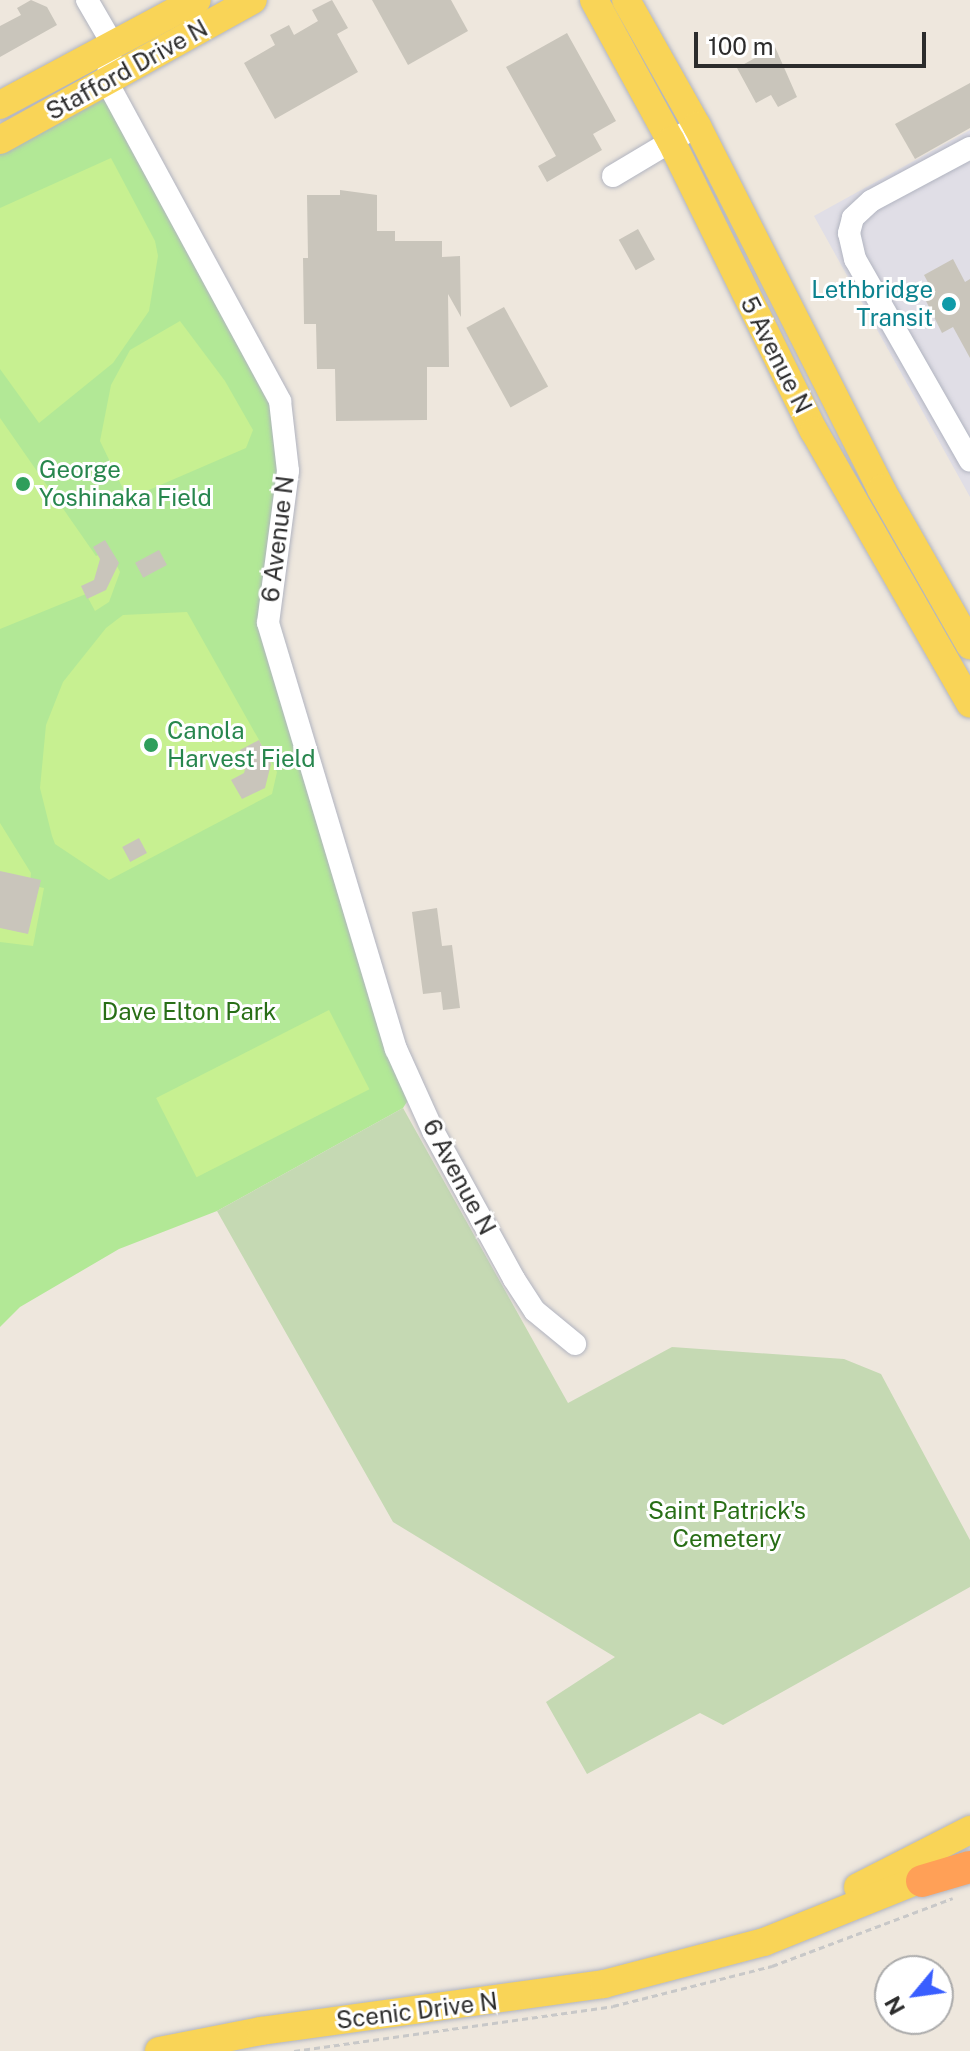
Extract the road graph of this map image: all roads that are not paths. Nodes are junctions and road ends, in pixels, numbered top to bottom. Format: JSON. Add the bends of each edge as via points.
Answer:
{"nodes":[{"id":1,"x":87,"y":0,"type":"edge"},
{"id":2,"x":197,"y":0,"type":"edge"},
{"id":3,"x":253,"y":0,"type":"edge"},
{"id":4,"x":594,"y":0,"type":"edge"},
{"id":5,"x":626,"y":0,"type":"edge"},
{"id":6,"x":112,"y":43,"type":"junction"},
{"id":7,"x":107,"y":82,"type":"junction"},
{"id":8,"x":0,"y":105,"type":"edge"},
{"id":9,"x":697,"y":126,"type":"junction"},
{"id":10,"x":0,"y":140,"type":"edge"},
{"id":11,"x":671,"y":141,"type":"junction"},
{"id":12,"x":970,"y":148,"type":"edge"},
{"id":13,"x":613,"y":176,"type":"dead end"},
{"id":14,"x":970,"y":461,"type":"edge"},
{"id":15,"x":970,"y":645,"type":"edge"},
{"id":16,"x":970,"y":703,"type":"edge"},
{"id":17,"x":575,"y":1344,"type":"dead end"},
{"id":18,"x":970,"y":1830,"type":"edge"},
{"id":19,"x":970,"y":1855,"type":"edge"},
{"id":20,"x":970,"y":1867,"type":"edge"},
{"id":21,"x":922,"y":1881,"type":"junction"},
{"id":22,"x":674,"y":1966,"type":"junction"},
{"id":23,"x":159,"y":2051,"type":"edge"}],
"edges":[{"from":1,"to":6,"type":"street"},
{"from":2,"to":6,"type":"main road","name":"Stafford Drive N"},
{"from":3,"to":7,"type":"main road","name":"Stafford Drive N"},
{"from":4,"to":11,"type":"main road","name":"5 Avenue N"},
{"from":5,"to":9,"type":"main road","name":"5 Avenue N"},
{"from":6,"to":7,"type":"street"},
{"from":6,"to":8,"type":"main road","name":"Stafford Drive N"},
{"from":7,"to":10,"type":"main road","name":"Stafford Drive N"},
{"from":7,"to":17,"type":"street","name":"6 Avenue N","via":[[280,401],[288,471],[268,623],[396,1049],[433,1131],[514,1279],[535,1311]]},
{"from":9,"to":11,"type":"street"},
{"from":9,"to":15,"type":"main road","name":"5 Avenue N","via":[[881,489]]},
{"from":11,"to":13,"type":"street"},
{"from":11,"to":16,"type":"main road","name":"5 Avenue N","via":[[814,431]]},
{"from":12,"to":14,"type":"street","via":[[871,201],[853,218],[849,233],[855,259]]},
{"from":18,"to":22,"type":"main road","name":"Scenic Drive N","via":[[889,1874]]},
{"from":19,"to":21,"type":"main road","name":"Scenic Drive N"},
{"from":20,"to":21,"type":"highway"},
{"from":21,"to":22,"type":"main road","name":"Scenic Drive N","via":[[764,1942]]},
{"from":22,"to":23,"type":"main road","name":"Scenic Drive N","via":[[559,1992],[261,2031]]}]}
